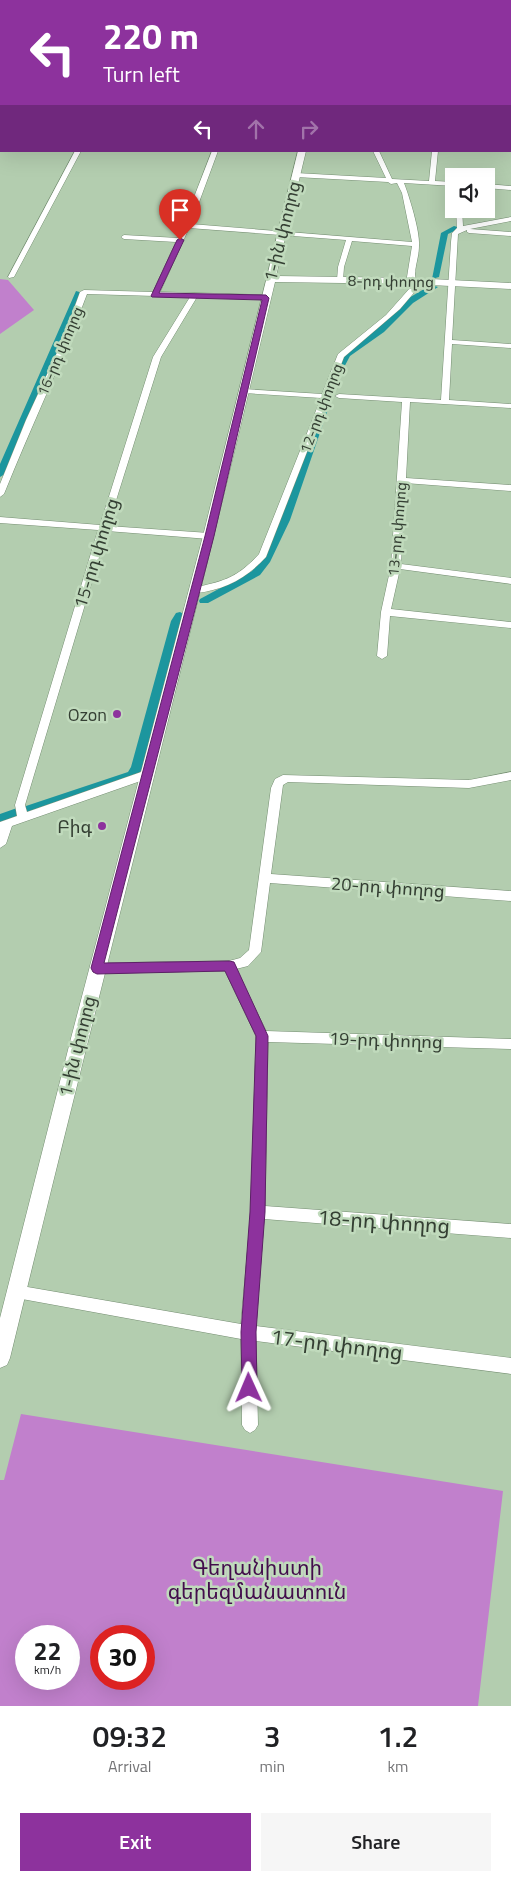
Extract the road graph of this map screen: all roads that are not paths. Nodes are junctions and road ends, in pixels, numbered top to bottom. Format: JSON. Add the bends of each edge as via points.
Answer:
{"nodes":[{"id":1,"x":14,"y":0,"type":"edge"},
{"id":2,"x":20,"y":0,"type":"edge"},
{"id":3,"x":77,"y":152,"type":"edge"},
{"id":4,"x":215,"y":152,"type":"edge"},
{"id":5,"x":302,"y":152,"type":"edge"},
{"id":6,"x":376,"y":152,"type":"edge"},
{"id":7,"x":435,"y":152,"type":"edge"},
{"id":8,"x":296,"y":175,"type":"junction"},
{"id":9,"x":391,"y":182,"type":"junction"},
{"id":10,"x":400,"y":182,"type":"junction"},
{"id":11,"x":432,"y":184,"type":"junction"},
{"id":12,"x":445,"y":184,"type":"edge"},
{"id":13,"x":495,"y":187,"type":"edge"},
{"id":14,"x":511,"y":188,"type":"edge"},
{"id":15,"x":459,"y":218,"type":"edge"},
{"id":16,"x":511,"y":219,"type":"edge"},
{"id":17,"x":187,"y":226,"type":"junction"},
{"id":18,"x":460,"y":229,"type":"junction"},
{"id":19,"x":282,"y":234,"type":"junction"},
{"id":20,"x":511,"y":234,"type":"edge"},
{"id":21,"x":124,"y":238,"type":"dead end"},
{"id":22,"x":350,"y":238,"type":"junction"},
{"id":23,"x":180,"y":240,"type":"junction"},
{"id":24,"x":416,"y":244,"type":"junction"},
{"id":25,"x":11,"y":277,"type":"dead end"},
{"id":26,"x":271,"y":279,"type":"junction"},
{"id":27,"x":340,"y":280,"type":"junction"},
{"id":28,"x":411,"y":281,"type":"junction"},
{"id":29,"x":452,"y":283,"type":"junction"},
{"id":30,"x":511,"y":286,"type":"edge"},
{"id":31,"x":155,"y":296,"type":"junction"},
{"id":32,"x":194,"y":297,"type":"junction"},
{"id":33,"x":266,"y":298,"type":"junction"},
{"id":34,"x":448,"y":342,"type":"junction"},
{"id":35,"x":511,"y":346,"type":"edge"},
{"id":36,"x":244,"y":391,"type":"junction"},
{"id":37,"x":324,"y":396,"type":"junction"},
{"id":38,"x":339,"y":396,"type":"dead end"},
{"id":39,"x":406,"y":400,"type":"junction"},
{"id":40,"x":445,"y":401,"type":"junction"},
{"id":41,"x":511,"y":406,"type":"edge"},
{"id":42,"x":402,"y":480,"type":"junction"},
{"id":43,"x":511,"y":488,"type":"edge"},
{"id":44,"x":0,"y":494,"type":"edge"},
{"id":45,"x":0,"y":520,"type":"edge"},
{"id":46,"x":103,"y":528,"type":"junction"},
{"id":47,"x":209,"y":536,"type":"junction"},
{"id":48,"x":396,"y":566,"type":"junction"},
{"id":49,"x":511,"y":581,"type":"edge"},
{"id":50,"x":196,"y":590,"type":"junction"},
{"id":51,"x":386,"y":612,"type":"junction"},
{"id":52,"x":511,"y":625,"type":"edge"},
{"id":53,"x":382,"y":656,"type":"dead end"},
{"id":54,"x":148,"y":774,"type":"junction"},
{"id":55,"x":511,"y":776,"type":"edge"},
{"id":56,"x":23,"y":818,"type":"junction"},
{"id":57,"x":3,"y":825,"type":"edge"},
{"id":58,"x":0,"y":844,"type":"edge"},
{"id":59,"x":265,"y":878,"type":"junction"},
{"id":60,"x":511,"y":896,"type":"edge"},
{"id":61,"x":229,"y":966,"type":"junction"},
{"id":62,"x":97,"y":968,"type":"junction"},
{"id":63,"x":262,"y":1036,"type":"junction"},
{"id":64,"x":511,"y":1044,"type":"edge"},
{"id":65,"x":258,"y":1212,"type":"junction"},
{"id":66,"x":511,"y":1231,"type":"edge"},
{"id":67,"x":16,"y":1292,"type":"junction"},
{"id":68,"x":248,"y":1332,"type":"junction"},
{"id":69,"x":0,"y":1358,"type":"edge"},
{"id":70,"x":511,"y":1366,"type":"edge"},
{"id":71,"x":250,"y":1425,"type":"dead end"}],
"edges":[{"from":1,"to":2,"type":"street"},
{"from":3,"to":25,"type":"street"},
{"from":4,"to":17,"type":"street"},
{"from":5,"to":8,"type":"main road","name":"1-ին փողոց"},
{"from":6,"to":9,"type":"street"},
{"from":7,"to":11,"type":"street"},
{"from":8,"to":9,"type":"street"},
{"from":8,"to":19,"type":"main road","name":"1-ին փողոց"},
{"from":9,"to":10,"type":"street"},
{"from":10,"to":11,"type":"street"},
{"from":10,"to":24,"type":"street","name":"12-րդ փողոց"},
{"from":11,"to":12,"type":"street"},
{"from":13,"to":14,"type":"street"},
{"from":15,"to":18,"type":"street"},
{"from":16,"to":18,"type":"street"},
{"from":17,"to":19,"type":"street"},
{"from":17,"to":23,"type":"street"},
{"from":18,"to":20,"type":"street"},
{"from":18,"to":29,"type":"street","via":[[455,234]]},
{"from":19,"to":22,"type":"street"},
{"from":19,"to":26,"type":"main road","name":"1-ին փողոց"},
{"from":21,"to":23,"type":"street"},
{"from":22,"to":24,"type":"street"},
{"from":22,"to":27,"type":"street"},
{"from":23,"to":31,"type":"street"},
{"from":24,"to":28,"type":"street","name":"12-րդ փողոց"},
{"from":26,"to":27,"type":"main road","name":"8-րդ փողոց"},
{"from":26,"to":33,"type":"main road","name":"1-ին փողոց"},
{"from":27,"to":28,"type":"main road","name":"8-րդ փողոց"},
{"from":28,"to":29,"type":"main road","name":"8-րդ փողոց"},
{"from":28,"to":37,"type":"street","name":"12-րդ փողոց","via":[[414,288],[399,308],[341,356]]},
{"from":29,"to":30,"type":"main road","name":"8-րդ փողոց"},
{"from":29,"to":34,"type":"street"},
{"from":31,"to":32,"type":"street","name":"16-րդ փողոց"},
{"from":31,"to":44,"type":"street","name":"16-րդ փողոց","via":[[84,292]]},
{"from":32,"to":33,"type":"street","name":"16-րդ փողոց"},
{"from":32,"to":46,"type":"street","name":"15-րդ փողոց","via":[[158,357]]},
{"from":33,"to":36,"type":"main road","name":"1-ին փողոց"},
{"from":34,"to":35,"type":"street"},
{"from":34,"to":40,"type":"street"},
{"from":36,"to":37,"type":"street"},
{"from":36,"to":47,"type":"main road","name":"1-ին փողոց"},
{"from":37,"to":50,"type":"street","name":"12-րդ փողոց","via":[[263,555],[240,576]]},
{"from":38,"to":39,"type":"street"},
{"from":39,"to":40,"type":"street"},
{"from":39,"to":42,"type":"street","name":"13-րդ փողոց"},
{"from":40,"to":41,"type":"street"},
{"from":42,"to":43,"type":"street"},
{"from":42,"to":48,"type":"street","name":"13-րդ փողոց"},
{"from":45,"to":46,"type":"street"},
{"from":46,"to":47,"type":"street"},
{"from":46,"to":56,"type":"street","name":"15-րդ փողոց","via":[[20,805]]},
{"from":47,"to":50,"type":"main road","name":"1-ին փողոց"},
{"from":48,"to":49,"type":"street"},
{"from":48,"to":51,"type":"street","name":"13-րդ փողոց"},
{"from":50,"to":54,"type":"main road","name":"1-ին փողոց"},
{"from":51,"to":52,"type":"street"},
{"from":51,"to":53,"type":"street","name":"13-րդ փողոց"},
{"from":54,"to":56,"type":"street"},
{"from":54,"to":62,"type":"main road","name":"1-ին փողոց"},
{"from":55,"to":59,"type":"street","via":[[469,784],[287,778],[276,788]]},
{"from":56,"to":57,"type":"street"},
{"from":57,"to":58,"type":"street"},
{"from":59,"to":60,"type":"street","name":"20-րդ փողոց"},
{"from":59,"to":61,"type":"street","via":[[255,952],[244,962]]},
{"from":61,"to":62,"type":"street"},
{"from":61,"to":63,"type":"street"},
{"from":62,"to":67,"type":"main road","name":"1-ին փողոց"},
{"from":63,"to":64,"type":"street","name":"19-րդ փողոց"},
{"from":63,"to":65,"type":"street"},
{"from":65,"to":66,"type":"street","name":"18-րդ փողոց"},
{"from":65,"to":68,"type":"street"},
{"from":67,"to":68,"type":"street","name":"17-րդ փողոց"},
{"from":67,"to":69,"type":"main road","name":"1-ին փողոց"},
{"from":68,"to":70,"type":"street","name":"17-րդ փողոց"},
{"from":68,"to":71,"type":"street"}]}
